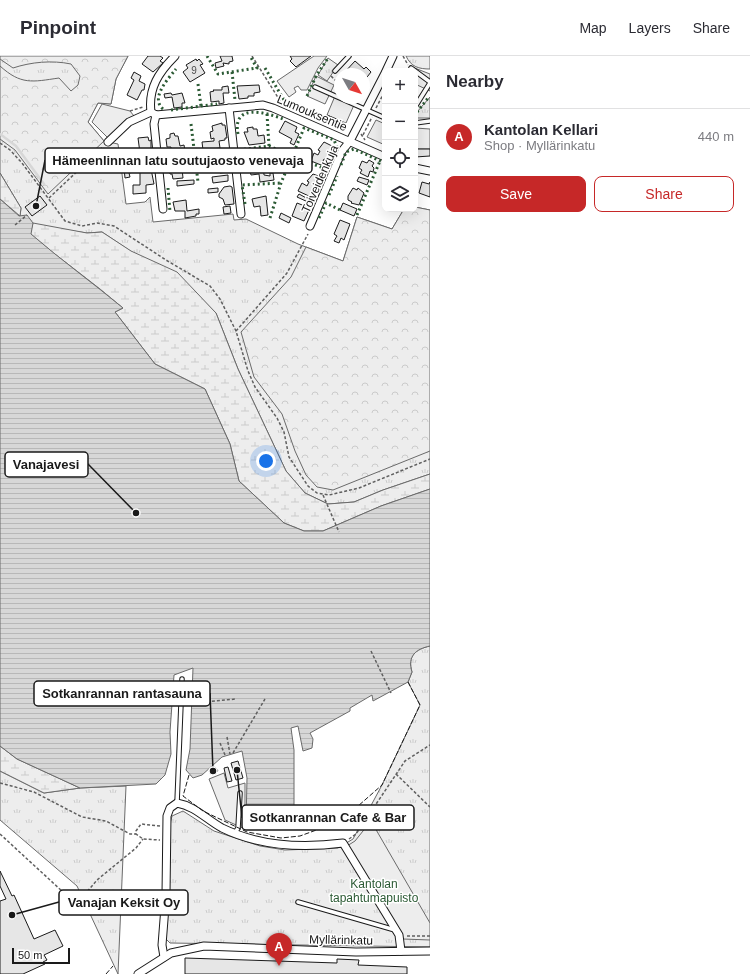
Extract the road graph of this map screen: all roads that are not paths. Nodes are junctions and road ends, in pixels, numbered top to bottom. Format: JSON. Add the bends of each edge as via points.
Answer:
{"nodes":[{"id":1,"x":175,"y":56,"type":"edge"},
{"id":2,"x":349,"y":56,"type":"edge"},
{"id":3,"x":392,"y":56,"type":"edge"},
{"id":4,"x":338,"y":68,"type":"edge"},
{"id":5,"x":388,"y":68,"type":"edge"},
{"id":6,"x":418,"y":73,"type":"edge"},
{"id":7,"x":382,"y":80,"type":"edge"},
{"id":8,"x":430,"y":82,"type":"edge"},
{"id":9,"x":315,"y":87,"type":"dead end"},
{"id":10,"x":417,"y":104,"type":"edge"},
{"id":11,"x":229,"y":108,"type":"junction"},
{"id":12,"x":366,"y":110,"type":"junction"},
{"id":13,"x":153,"y":114,"type":"junction"},
{"id":14,"x":382,"y":117,"type":"edge"},
{"id":15,"x":430,"y":121,"type":"edge"},
{"id":16,"x":418,"y":123,"type":"edge"},
{"id":17,"x":350,"y":141,"type":"junction"},
{"id":18,"x":108,"y":142,"type":"road end"},
{"id":19,"x":382,"y":156,"type":"edge"},
{"id":20,"x":418,"y":169,"type":"edge"},
{"id":21,"x":430,"y":171,"type":"edge"},
{"id":22,"x":163,"y":209,"type":"dead end"},
{"id":23,"x":241,"y":214,"type":"dead end"},
{"id":24,"x":310,"y":226,"type":"road end"},
{"id":25,"x":182,"y":679,"type":"dead end"},
{"id":26,"x":240,"y":793,"type":"dead end"},
{"id":27,"x":177,"y":803,"type":"junction"},
{"id":28,"x":235,"y":833,"type":"junction"},
{"id":29,"x":298,"y":902,"type":"dead end"},
{"id":30,"x":398,"y":933,"type":"junction"},
{"id":31,"x":401,"y":951,"type":"junction"},
{"id":32,"x":430,"y":951,"type":"edge"},
{"id":33,"x":164,"y":957,"type":"junction"},
{"id":34,"x":138,"y":974,"type":"edge"}],
"edges":[{"from":1,"to":13,"type":"street","via":[[152,86],[150,96]]},
{"from":2,"to":4,"type":"lane"},
{"from":3,"to":5,"type":"street","name":"Toiveidenkuja"},
{"from":6,"to":8,"type":"lane"},
{"from":7,"to":12,"type":"street","name":"Toiveidenkuja"},
{"from":8,"to":10,"type":"lane"},
{"from":9,"to":12,"type":"lane"},
{"from":11,"to":13,"type":"street","name":"Lumouksentie"},
{"from":11,"to":17,"type":"street","name":"Lumouksentie","via":[[263,105]]},
{"from":11,"to":23,"type":"street"},
{"from":12,"to":14,"type":"lane"},
{"from":12,"to":17,"type":"street","name":"Toiveidenkuja"},
{"from":13,"to":18,"type":"street","name":"Lumouksentie","via":[[127,122]]},
{"from":13,"to":22,"type":"street"},
{"from":15,"to":16,"type":"lane"},
{"from":17,"to":19,"type":"street","name":"Lumouksentie"},
{"from":17,"to":24,"type":"street","name":"Toiveidenkuja","via":[[342,151]]},
{"from":20,"to":21,"type":"street"},
{"from":25,"to":27,"type":"lane"},
{"from":26,"to":28,"type":"lane","via":[[238,828]]},
{"from":27,"to":28,"type":"street","via":[[186,805],[222,828]]},
{"from":27,"to":33,"type":"street","via":[[169,812],[166,826],[166,894],[162,945]]},
{"from":28,"to":30,"type":"street","via":[[250,839],[298,845],[343,843]]},
{"from":29,"to":30,"type":"lane"},
{"from":30,"to":31,"type":"street"},
{"from":31,"to":32,"type":"street","name":"Myllärinkatu"},
{"from":31,"to":33,"type":"street","name":"Myllärinkatu","via":[[356,952],[211,946],[182,950]]},
{"from":33,"to":34,"type":"street","name":"Myllärinkatu"}]}
